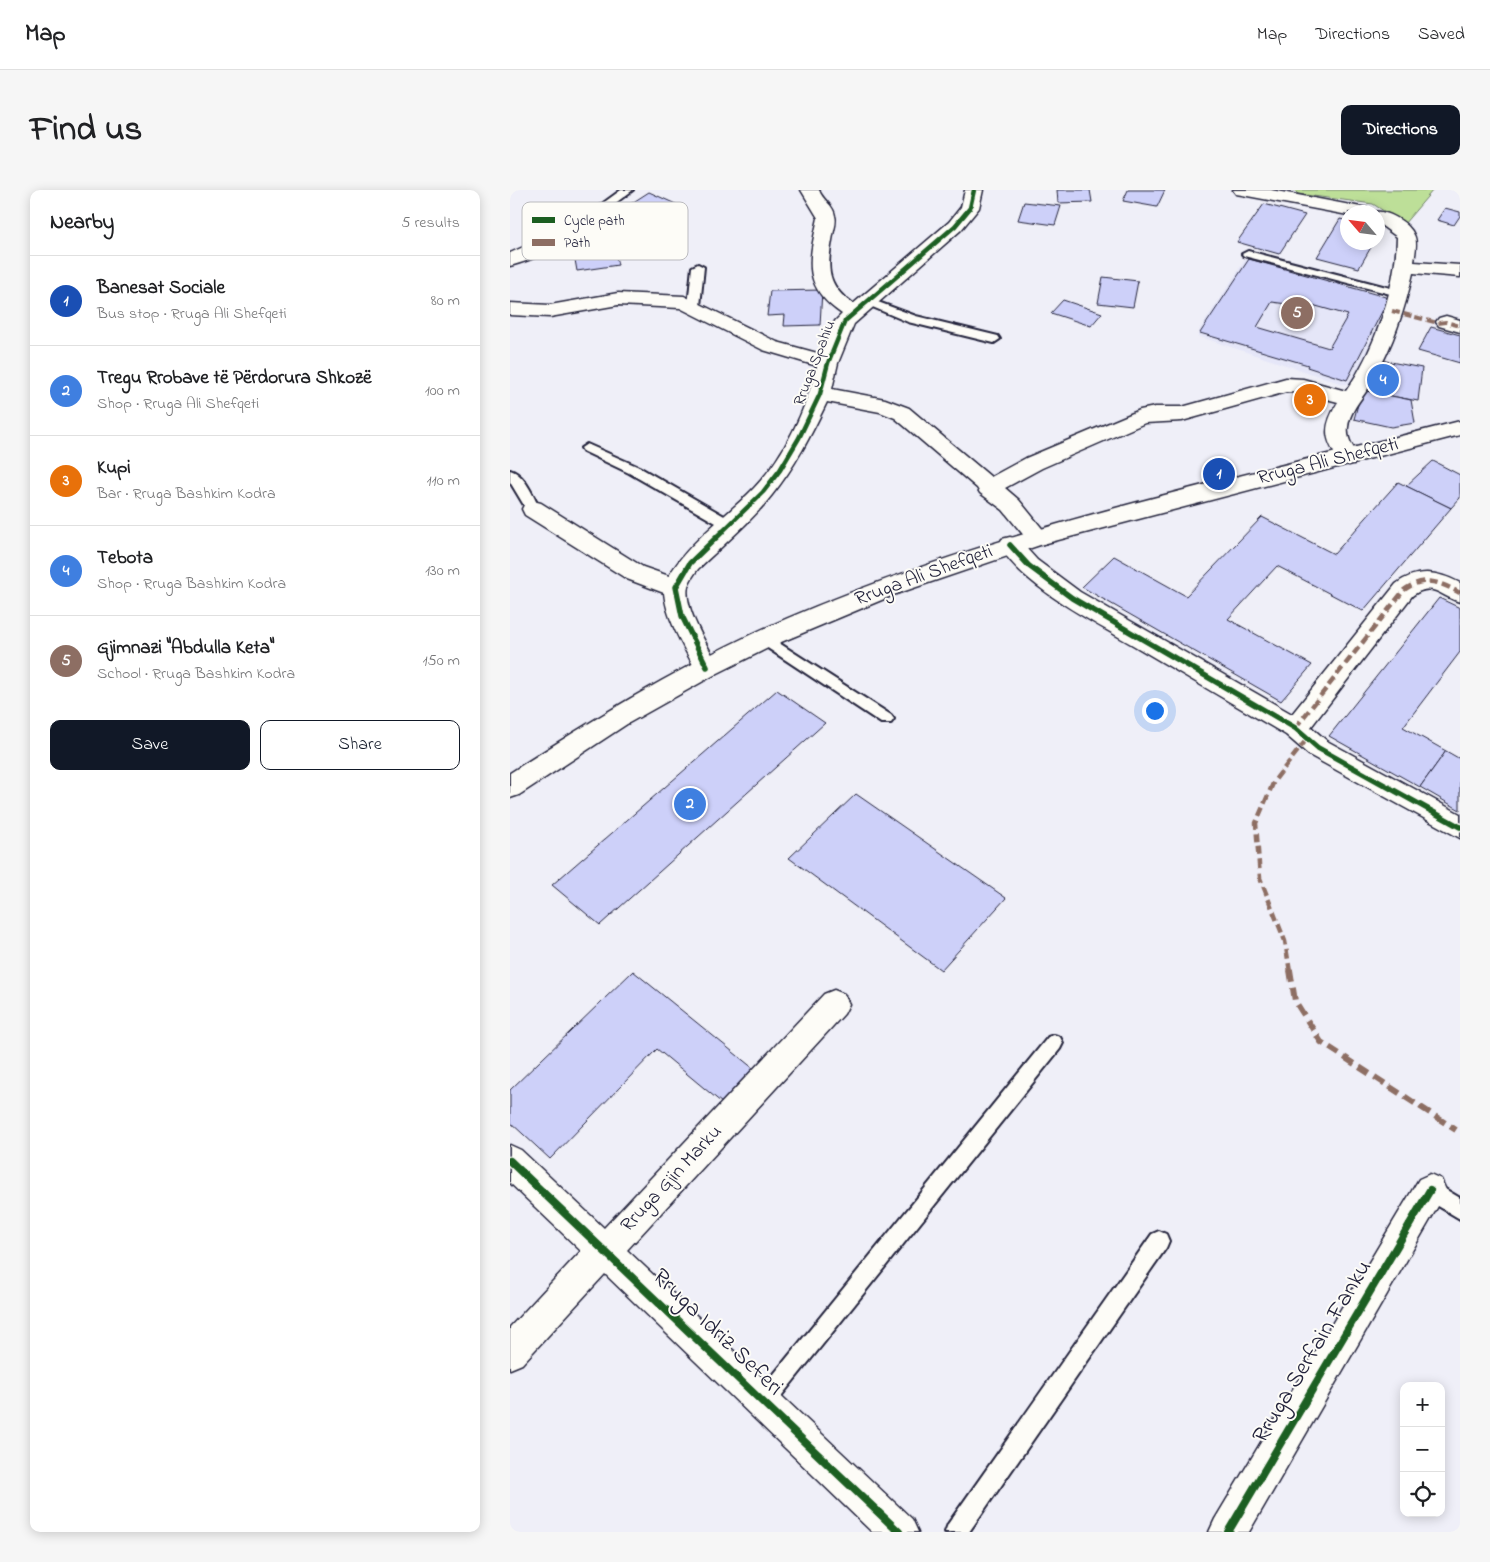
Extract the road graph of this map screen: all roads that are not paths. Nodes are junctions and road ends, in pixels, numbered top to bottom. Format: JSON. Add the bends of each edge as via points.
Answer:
{"nodes":[{"id":1,"x":628,"y":190,"type":"edge"},
{"id":2,"x":810,"y":190,"type":"edge"},
{"id":3,"x":974,"y":190,"type":"edge"},
{"id":4,"x":1242,"y":190,"type":"edge"},
{"id":5,"x":1281,"y":194,"type":"edge"},
{"id":6,"x":611,"y":202,"type":"edge"},
{"id":7,"x":1340,"y":207,"type":"edge"},
{"id":8,"x":1385,"y":220,"type":"edge"},
{"id":9,"x":1248,"y":254,"type":"dead end"},
{"id":10,"x":522,"y":255,"type":"edge"},
{"id":11,"x":510,"y":260,"type":"edge"},
{"id":12,"x":698,"y":267,"type":"dead end"},
{"id":13,"x":1404,"y":267,"type":"junction"},
{"id":14,"x":1460,"y":271,"type":"edge"},
{"id":15,"x":1398,"y":293,"type":"junction"},
{"id":16,"x":694,"y":306,"type":"junction"},
{"id":17,"x":861,"y":307,"type":"junction"},
{"id":18,"x":510,"y":309,"type":"edge"},
{"id":19,"x":994,"y":339,"type":"dead end"},
{"id":20,"x":828,"y":363,"type":"junction"},
{"id":21,"x":820,"y":394,"type":"junction"},
{"id":22,"x":1351,"y":399,"type":"junction"},
{"id":23,"x":1460,"y":428,"type":"edge"},
{"id":24,"x":587,"y":448,"type":"dead end"},
{"id":25,"x":1349,"y":458,"type":"junction"},
{"id":26,"x":510,"y":474,"type":"edge"},
{"id":27,"x":988,"y":488,"type":"junction"},
{"id":28,"x":533,"y":509,"type":"joint"},
{"id":29,"x":728,"y":524,"type":"junction"},
{"id":30,"x":1038,"y":537,"type":"junction"},
{"id":31,"x":1010,"y":545,"type":"junction"},
{"id":32,"x":676,"y":588,"type":"junction"},
{"id":33,"x":1460,"y":593,"type":"edge"},
{"id":34,"x":765,"y":639,"type":"junction"},
{"id":35,"x":707,"y":667,"type":"junction"},
{"id":36,"x":886,"y":719,"type":"dead end"},
{"id":37,"x":1295,"y":728,"type":"junction"},
{"id":38,"x":510,"y":787,"type":"edge"},
{"id":39,"x":1460,"y":827,"type":"edge"},
{"id":40,"x":834,"y":1004,"type":"dead end"},
{"id":41,"x":1054,"y":1043,"type":"dead end"},
{"id":42,"x":510,"y":1161,"type":"edge"},
{"id":43,"x":1430,"y":1190,"type":"joint"},
{"id":44,"x":1460,"y":1209,"type":"edge"},
{"id":45,"x":1160,"y":1241,"type":"dead end"},
{"id":46,"x":604,"y":1252,"type":"junction"},
{"id":47,"x":510,"y":1352,"type":"edge"},
{"id":48,"x":763,"y":1403,"type":"junction"},
{"id":49,"x":899,"y":1532,"type":"edge"},
{"id":50,"x":956,"y":1532,"type":"edge"},
{"id":51,"x":1228,"y":1532,"type":"edge"}],
"edges":[{"from":1,"to":6,"type":"lane"},
{"from":2,"to":17,"type":"street","via":[[827,218],[818,270],[822,284],[830,296]]},
{"from":3,"to":17,"type":"street","name":"Rruga Spahiu","via":[[970,208],[959,222]]},
{"from":4,"to":5,"type":"street"},
{"from":5,"to":7,"type":"street"},
{"from":8,"to":13,"type":"street","via":[[1406,236]]},
{"from":9,"to":15,"type":"lane"},
{"from":10,"to":11,"type":"street"},
{"from":12,"to":16,"type":"lane"},
{"from":13,"to":14,"type":"street"},
{"from":13,"to":15,"type":"street"},
{"from":15,"to":22,"type":"street","via":[[1365,377]]},
{"from":16,"to":18,"type":"street","via":[[684,302],[631,299],[550,311]]},
{"from":16,"to":20,"type":"street","via":[[770,346]]},
{"from":17,"to":19,"type":"lane"},
{"from":17,"to":20,"type":"street","name":"Rruga Spahiu","via":[[840,330]]},
{"from":20,"to":21,"type":"street","name":"Rruga Spahiu"},
{"from":21,"to":27,"type":"street","via":[[885,406],[902,413]]},
{"from":21,"to":29,"type":"street","name":"Rruga Spahiu","via":[[780,470]]},
{"from":22,"to":25,"type":"street","via":[[1337,433]]},
{"from":22,"to":27,"type":"street","via":[[1303,386],[1286,385],[1182,414],[1140,417],[1034,463]]},
{"from":23,"to":25,"type":"street","name":"Rruga Ali Shefqeti"},
{"from":24,"to":29,"type":"lane","via":[[634,470]]},
{"from":25,"to":30,"type":"street","name":"Rruga Ali Shefqeti"},
{"from":26,"to":28,"type":"lane","via":[[521,486]]},
{"from":27,"to":30,"type":"street","via":[[1011,506]]},
{"from":28,"to":32,"type":"street","via":[[635,573]]},
{"from":29,"to":32,"type":"street","name":"Rruga Spahiu","via":[[690,563]]},
{"from":30,"to":31,"type":"street","name":"Rruga Ali Shefqeti"},
{"from":31,"to":34,"type":"street","name":"Rruga Ali Shefqeti","via":[[888,588]]},
{"from":31,"to":37,"type":"street","via":[[1024,562],[1072,598]]},
{"from":32,"to":35,"type":"street","via":[[679,605]]},
{"from":33,"to":37,"type":"street","via":[[1428,580],[1413,582]]},
{"from":34,"to":35,"type":"street","name":"Rruga Ali Shefqeti"},
{"from":34,"to":36,"type":"lane"},
{"from":35,"to":38,"type":"street","name":"Rruga Ali Shefqeti","via":[[603,727]]},
{"from":37,"to":39,"type":"street","via":[[1318,748]]},
{"from":40,"to":46,"type":"street","name":"Rruga Gjin Marku"},
{"from":41,"to":48,"type":"lane"},
{"from":42,"to":46,"type":"street","name":"Rruga Idriz Seferi"},
{"from":43,"to":44,"type":"lane","name":"Rruga Serfain Fanku"},
{"from":43,"to":51,"type":"street","name":"Rruga Serfain Fanku"},
{"from":45,"to":50,"type":"lane"},
{"from":46,"to":47,"type":"street","name":"Rruga Gjin Marku"},
{"from":46,"to":48,"type":"street","name":"Rruga Idriz Seferi"},
{"from":48,"to":49,"type":"street","name":"Rruga Idriz Seferi"}]}
